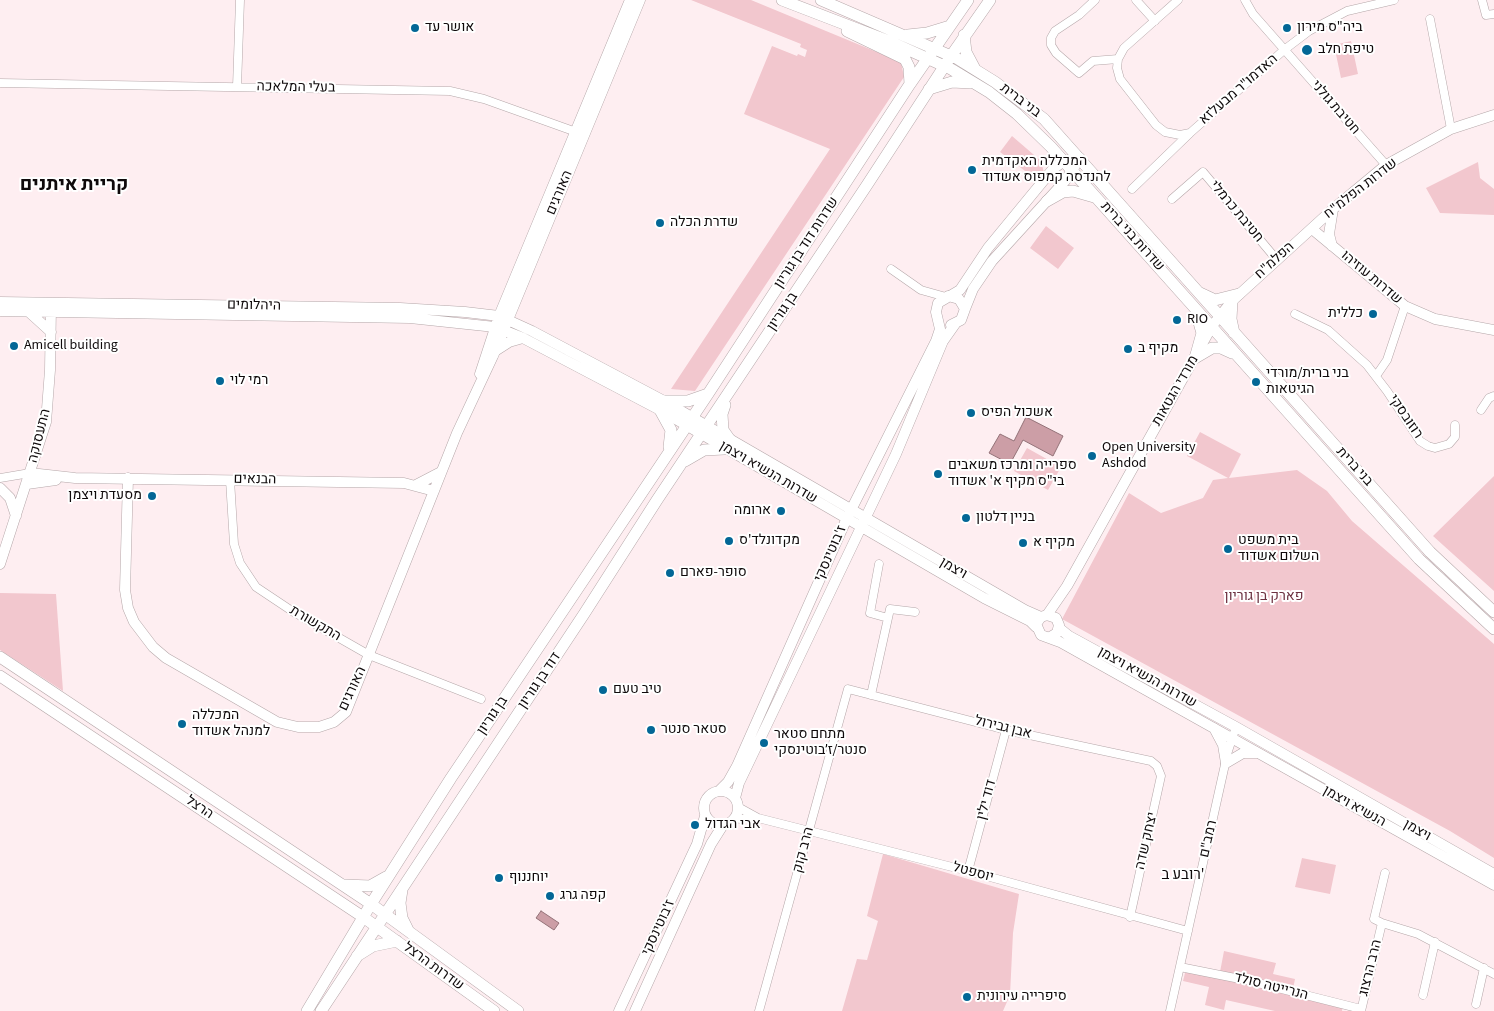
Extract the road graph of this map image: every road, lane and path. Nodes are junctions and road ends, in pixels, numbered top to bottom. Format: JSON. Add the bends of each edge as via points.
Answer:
{"nodes":[{"id":1,"x":240,"y":0,"type":"edge"},
{"id":2,"x":630,"y":0,"type":"edge"},
{"id":3,"x":640,"y":0,"type":"edge"},
{"id":4,"x":782,"y":0,"type":"edge"},
{"id":5,"x":822,"y":0,"type":"edge"},
{"id":6,"x":968,"y":0,"type":"edge"},
{"id":7,"x":990,"y":0,"type":"edge"},
{"id":8,"x":1096,"y":0,"type":"edge"},
{"id":9,"x":1136,"y":0,"type":"edge"},
{"id":10,"x":1178,"y":0,"type":"edge"},
{"id":11,"x":1246,"y":0,"type":"edge"},
{"id":12,"x":1394,"y":0,"type":"edge"},
{"id":13,"x":1482,"y":0,"type":"edge"},
{"id":14,"x":1494,"y":14,"type":"edge"},
{"id":15,"x":827,"y":18,"type":"junction"},
{"id":16,"x":1430,"y":19,"type":"dead end"},
{"id":17,"x":1155,"y":21,"type":"junction"},
{"id":18,"x":950,"y":26,"type":"junction"},
{"id":19,"x":906,"y":35,"type":"junction"},
{"id":20,"x":964,"y":35,"type":"junction"},
{"id":21,"x":934,"y":48,"type":"junction"},
{"id":22,"x":1284,"y":50,"type":"junction"},
{"id":23,"x":950,"y":56,"type":"junction"},
{"id":24,"x":928,"y":58,"type":"junction"},
{"id":25,"x":1118,"y":59,"type":"junction"},
{"id":26,"x":944,"y":66,"type":"junction"},
{"id":27,"x":974,"y":69,"type":"junction"},
{"id":28,"x":0,"y":83,"type":"edge"},
{"id":29,"x":910,"y":84,"type":"junction"},
{"id":30,"x":976,"y":84,"type":"junction"},
{"id":31,"x":237,"y":87,"type":"junction"},
{"id":32,"x":929,"y":89,"type":"junction"},
{"id":33,"x":1494,"y":115,"type":"edge"},
{"id":34,"x":1451,"y":129,"type":"junction"},
{"id":35,"x":1190,"y":133,"type":"junction"},
{"id":36,"x":580,"y":134,"type":"junction"},
{"id":37,"x":1080,"y":158,"type":"junction"},
{"id":38,"x":1068,"y":166,"type":"junction"},
{"id":39,"x":1386,"y":166,"type":"junction"},
{"id":40,"x":1132,"y":188,"type":"dead end"},
{"id":41,"x":1096,"y":198,"type":"junction"},
{"id":42,"x":1172,"y":199,"type":"dead end"},
{"id":43,"x":1047,"y":201,"type":"junction"},
{"id":44,"x":1333,"y":209,"type":"junction"},
{"id":45,"x":1312,"y":228,"type":"junction"},
{"id":46,"x":837,"y":231,"type":"joint"},
{"id":47,"x":1332,"y":246,"type":"junction"},
{"id":48,"x":1277,"y":260,"type":"junction"},
{"id":49,"x":892,"y":269,"type":"dead end"},
{"id":50,"x":922,"y":290,"type":"junction"},
{"id":51,"x":1198,"y":292,"type":"junction"},
{"id":52,"x":947,"y":297,"type":"junction"},
{"id":53,"x":1235,"y":297,"type":"junction"},
{"id":54,"x":0,"y":302,"type":"edge"},
{"id":55,"x":515,"y":303,"type":"junction"},
{"id":56,"x":1404,"y":306,"type":"junction"},
{"id":57,"x":51,"y":307,"type":"junction"},
{"id":58,"x":1195,"y":308,"type":"junction"},
{"id":59,"x":965,"y":309,"type":"junction"},
{"id":60,"x":0,"y":311,"type":"edge"},
{"id":61,"x":28,"y":312,"type":"junction"},
{"id":62,"x":66,"y":312,"type":"junction"},
{"id":63,"x":937,"y":314,"type":"junction"},
{"id":64,"x":1295,"y":314,"type":"dead end"},
{"id":65,"x":1215,"y":322,"type":"junction"},
{"id":66,"x":501,"y":323,"type":"junction"},
{"id":67,"x":955,"y":324,"type":"junction"},
{"id":68,"x":523,"y":326,"type":"junction"},
{"id":69,"x":1494,"y":330,"type":"edge"},
{"id":70,"x":51,"y":332,"type":"junction"},
{"id":71,"x":1234,"y":335,"type":"junction"},
{"id":72,"x":523,"y":338,"type":"junction"},
{"id":73,"x":494,"y":352,"type":"junction"},
{"id":74,"x":1235,"y":355,"type":"junction"},
{"id":75,"x":1195,"y":358,"type":"junction"},
{"id":76,"x":1376,"y":376,"type":"junction"},
{"id":77,"x":1258,"y":380,"type":"joint"},
{"id":78,"x":478,"y":385,"type":"junction"},
{"id":79,"x":708,"y":394,"type":"junction"},
{"id":80,"x":729,"y":394,"type":"junction"},
{"id":81,"x":1494,"y":396,"type":"edge"},
{"id":82,"x":662,"y":406,"type":"junction"},
{"id":83,"x":1481,"y":410,"type":"dead end"},
{"id":84,"x":689,"y":421,"type":"junction"},
{"id":85,"x":1455,"y":425,"type":"dead end"},
{"id":86,"x":704,"y":431,"type":"junction"},
{"id":87,"x":727,"y":445,"type":"junction"},
{"id":88,"x":668,"y":453,"type":"junction"},
{"id":89,"x":681,"y":464,"type":"junction"},
{"id":90,"x":441,"y":472,"type":"junction"},
{"id":91,"x":30,"y":473,"type":"junction"},
{"id":92,"x":0,"y":478,"type":"edge"},
{"id":93,"x":74,"y":478,"type":"junction"},
{"id":94,"x":128,"y":478,"type":"junction"},
{"id":95,"x":230,"y":480,"type":"junction"},
{"id":96,"x":27,"y":484,"type":"junction"},
{"id":97,"x":416,"y":485,"type":"junction"},
{"id":98,"x":0,"y":488,"type":"edge"},
{"id":99,"x":434,"y":491,"type":"junction"},
{"id":100,"x":849,"y":514,"type":"junction"},
{"id":101,"x":16,"y":516,"type":"junction"},
{"id":102,"x":865,"y":523,"type":"junction"},
{"id":103,"x":0,"y":564,"type":"edge"},
{"id":104,"x":879,"y":564,"type":"dead end"},
{"id":105,"x":1067,"y":586,"type":"junction"},
{"id":106,"x":915,"y":612,"type":"dead end"},
{"id":107,"x":1494,"y":612,"type":"edge"},
{"id":108,"x":1044,"y":616,"type":"junction"},
{"id":109,"x":888,"y":618,"type":"junction"},
{"id":110,"x":1058,"y":624,"type":"junction"},
{"id":111,"x":1036,"y":627,"type":"junction"},
{"id":112,"x":1494,"y":629,"type":"edge"},
{"id":113,"x":1050,"y":637,"type":"junction"},
{"id":114,"x":369,"y":655,"type":"junction"},
{"id":115,"x":0,"y":658,"type":"edge"},
{"id":116,"x":0,"y":676,"type":"edge"},
{"id":117,"x":848,"y":689,"type":"joint"},
{"id":118,"x":871,"y":695,"type":"junction"},
{"id":119,"x":481,"y":699,"type":"dead end"},
{"id":120,"x":1214,"y":727,"type":"junction"},
{"id":121,"x":1236,"y":727,"type":"junction"},
{"id":122,"x":1006,"y":730,"type":"junction"},
{"id":123,"x":1232,"y":738,"type":"junction"},
{"id":124,"x":1258,"y":753,"type":"junction"},
{"id":125,"x":1226,"y":762,"type":"junction"},
{"id":126,"x":1157,"y":766,"type":"joint"},
{"id":127,"x":720,"y":790,"type":"junction"},
{"id":128,"x":736,"y":802,"type":"junction"},
{"id":129,"x":705,"y":816,"type":"junction"},
{"id":130,"x":758,"y":818,"type":"junction"},
{"id":131,"x":734,"y":819,"type":"junction"},
{"id":132,"x":723,"y":825,"type":"junction"},
{"id":133,"x":809,"y":831,"type":"junction"},
{"id":134,"x":968,"y":871,"type":"junction"},
{"id":135,"x":1385,"y":872,"type":"dead end"},
{"id":136,"x":392,"y":873,"type":"junction"},
{"id":137,"x":1494,"y":874,"type":"edge"},
{"id":138,"x":341,"y":884,"type":"junction"},
{"id":139,"x":1494,"y":885,"type":"edge"},
{"id":140,"x":402,"y":889,"type":"junction"},
{"id":141,"x":371,"y":904,"type":"junction"},
{"id":142,"x":384,"y":914,"type":"junction"},
{"id":143,"x":364,"y":917,"type":"junction"},
{"id":144,"x":1130,"y":917,"type":"junction"},
{"id":145,"x":1382,"y":923,"type":"junction"},
{"id":146,"x":375,"y":926,"type":"junction"},
{"id":147,"x":409,"y":931,"type":"junction"},
{"id":148,"x":1188,"y":931,"type":"junction"},
{"id":149,"x":397,"y":942,"type":"junction"},
{"id":150,"x":1435,"y":942,"type":"junction"},
{"id":151,"x":355,"y":957,"type":"junction"},
{"id":152,"x":1180,"y":967,"type":"junction"},
{"id":153,"x":1484,"y":968,"type":"junction"},
{"id":154,"x":1494,"y":974,"type":"edge"},
{"id":155,"x":1423,"y":994,"type":"dead end"},
{"id":156,"x":1476,"y":1004,"type":"dead end"},
{"id":157,"x":516,"y":1009,"type":"edge"},
{"id":158,"x":1361,"y":1010,"type":"edge"},
{"id":159,"x":308,"y":1011,"type":"edge"},
{"id":160,"x":321,"y":1011,"type":"edge"},
{"id":161,"x":494,"y":1011,"type":"edge"},
{"id":162,"x":620,"y":1011,"type":"edge"},
{"id":163,"x":635,"y":1011,"type":"edge"},
{"id":164,"x":759,"y":1011,"type":"edge"},
{"id":165,"x":1170,"y":1011,"type":"edge"}],
"edges":[{"from":1,"to":31,"type":"street"},
{"from":2,"to":36,"type":"street","name":"האורגים"},
{"from":3,"to":36,"type":"street","name":"האורגים"},
{"from":4,"to":15,"type":"main road","name":"שדרות בני ברית"},
{"from":5,"to":19,"type":"main road"},
{"from":6,"to":18,"type":"main road","name":"שדרות דוד בן גוריון"},
{"from":7,"to":20,"type":"main road","name":"שדרות דוד בן גוריון"},
{"from":8,"to":25,"type":"street","via":[[1055,31],[1051,46],[1079,73],[1094,61]]},
{"from":9,"to":17,"type":"street"},
{"from":10,"to":17,"type":"street"},
{"from":11,"to":22,"type":"street","name":"חטיבת גולני","via":[[1253,14]]},
{"from":12,"to":22,"type":"street","name":"האדמו\"ר מבעלזא","via":[[1335,16]]},
{"from":13,"to":14,"type":"street","via":[[1486,16]]},
{"from":15,"to":24,"type":"main road","name":"שדרות בני ברית"},
{"from":15,"to":29,"type":"main road","via":[[849,33],[905,59]]},
{"from":16,"to":34,"type":"street"},
{"from":17,"to":25,"type":"street","via":[[1124,48]]},
{"from":18,"to":19,"type":"main road","via":[[927,34]]},
{"from":18,"to":21,"type":"main road","name":"שדרות דוד בן גוריון"},
{"from":19,"to":21,"type":"main road"},
{"from":20,"to":23,"type":"main road","name":"שדרות דוד בן גוריון"},
{"from":20,"to":27,"type":"main road","via":[[966,52]]},
{"from":21,"to":23,"type":"main road"},
{"from":21,"to":24,"type":"main road","name":"שדרות דוד בן גוריון"},
{"from":22,"to":35,"type":"street","name":"האדמו\"ר מבעלזא"},
{"from":22,"to":39,"type":"street","name":"חטיבת גולני"},
{"from":23,"to":26,"type":"main road","name":"שדרות דוד בן גוריון"},
{"from":23,"to":27,"type":"main road","name":"בני ברית"},
{"from":24,"to":26,"type":"main road","name":"שדרות בני ברית"},
{"from":24,"to":29,"type":"main road","name":"שדרות דוד בן גוריון"},
{"from":25,"to":35,"type":"street","name":"האדמו\"ר מבעלזא","via":[[1120,79],[1156,125],[1174,135]]},
{"from":26,"to":30,"type":"main road","name":"שדרות בני ברית"},
{"from":26,"to":32,"type":"main road","name":"שדרות דוד בן גוריון"},
{"from":27,"to":37,"type":"main road","name":"בני ברית","via":[[1044,119]]},
{"from":28,"to":31,"type":"street","name":"בעלי המלאכה"},
{"from":29,"to":79,"type":"main road","name":"שדרות דוד בן גוריון"},
{"from":30,"to":32,"type":"main road","via":[[952,82]]},
{"from":30,"to":38,"type":"main road","name":"שדרות בני ברית","via":[[1017,114]]},
{"from":31,"to":36,"type":"street","name":"בעלי המלאכה","via":[[450,91],[484,99]]},
{"from":32,"to":46,"type":"main road","name":"שדרות דוד בן גוריון"},
{"from":33,"to":34,"type":"street","name":"שדרות הפלמ\"ח"},
{"from":34,"to":39,"type":"street","name":"שדרות הפלמ\"ח"},
{"from":35,"to":40,"type":"street"},
{"from":36,"to":55,"type":"street","name":"האורגים"},
{"from":36,"to":66,"type":"street","name":"האורגים"},
{"from":37,"to":38,"type":"street"},
{"from":37,"to":51,"type":"main road","name":"שדרות בני ברית"},
{"from":38,"to":41,"type":"main road","name":"שדרות בני ברית"},
{"from":38,"to":43,"type":"street"},
{"from":38,"to":52,"type":"street","via":[[1053,169],[980,259],[960,290]]},
{"from":39,"to":44,"type":"street","name":"שדרות הפלמ\"ח"},
{"from":41,"to":43,"type":"main road","via":[[1085,192],[1073,191],[1063,192]]},
{"from":41,"to":58,"type":"main road","name":"שדרות בני ברית"},
{"from":42,"to":48,"type":"street","name":"חטיבת כרמלי","via":[[1202,172]]},
{"from":43,"to":59,"type":"street","via":[[992,261],[973,289]]},
{"from":44,"to":45,"type":"street","name":"שדרות הפלמ\"ח"},
{"from":44,"to":47,"type":"street","via":[[1329,234]]},
{"from":45,"to":47,"type":"street","name":"שדרות עוזיהו"},
{"from":45,"to":48,"type":"street","name":"הפלמ\"ח"},
{"from":46,"to":80,"type":"main road","name":"בן גוריון"},
{"from":47,"to":56,"type":"street","name":"שדרות עוזיהו"},
{"from":48,"to":53,"type":"street","name":"הפלמ\"ח"},
{"from":49,"to":50,"type":"street"},
{"from":50,"to":52,"type":"street"},
{"from":50,"to":63,"type":"street"},
{"from":51,"to":53,"type":"main road","via":[[1215,300]]},
{"from":51,"to":65,"type":"main road","name":"שדרות בני ברית"},
{"from":52,"to":59,"type":"street","via":[[959,299]]},
{"from":52,"to":63,"type":"street","via":[[939,302]]},
{"from":53,"to":65,"type":"street"},
{"from":53,"to":71,"type":"main road","via":[[1231,318]]},
{"from":54,"to":57,"type":"street","name":"היהלומים"},
{"from":55,"to":66,"type":"street","name":"האורגים"},
{"from":55,"to":68,"type":"street"},
{"from":56,"to":69,"type":"street","name":"שדרות עוזיהו","via":[[1435,319]]},
{"from":56,"to":76,"type":"street","via":[[1387,360]]},
{"from":57,"to":61,"type":"street","name":"היהלומים"},
{"from":57,"to":62,"type":"street","name":"היהלומים"},
{"from":57,"to":66,"type":"street","name":"היהלומים","via":[[400,308],[465,312]]},
{"from":57,"to":70,"type":"street","name":"התעסוקה"},
{"from":58,"to":65,"type":"main road","name":"שדרות בני ברית"},
{"from":58,"to":75,"type":"main road","via":[[1202,333]]},
{"from":59,"to":67,"type":"street"},
{"from":60,"to":61,"type":"street","name":"היהלומים"},
{"from":61,"to":70,"type":"street"},
{"from":62,"to":66,"type":"street","name":"היהלומים","via":[[410,318]]},
{"from":62,"to":70,"type":"street"},
{"from":63,"to":67,"type":"street","via":[[946,324]]},
{"from":63,"to":100,"type":"street","name":"ז'בוטינסקי","via":[[940,329],[936,341]]},
{"from":64,"to":76,"type":"street","via":[[1328,330]]},
{"from":65,"to":71,"type":"main road","name":"בני ברית"},
{"from":65,"to":74,"type":"main road","name":"שדרות בני ברית"},
{"from":65,"to":75,"type":"street","name":"מורדי הגטאות"},
{"from":66,"to":68,"type":"street","name":"שדרות הנשיא ויצמן"},
{"from":66,"to":72,"type":"street","name":"שדרות הנשיא ויצמן"},
{"from":66,"to":73,"type":"street","name":"האורגים"},
{"from":66,"to":78,"type":"street","name":"האורגים"},
{"from":67,"to":102,"type":"street","name":"ז'בוטינסקי","via":[[940,348]]},
{"from":68,"to":82,"type":"street","name":"שדרות הנשיא ויצמן"},
{"from":70,"to":91,"type":"street","name":"התעסוקה","via":[[46,422]]},
{"from":71,"to":107,"type":"main road","name":"בני ברית","via":[[1430,552]]},
{"from":72,"to":73,"type":"street"},
{"from":72,"to":82,"type":"street","name":"שדרות הנשיא ויצמן"},
{"from":73,"to":78,"type":"street","name":"האורגים"},
{"from":74,"to":75,"type":"main road","via":[[1217,348],[1208,349]]},
{"from":74,"to":77,"type":"main road","name":"שדרות בני ברית"},
{"from":75,"to":105,"type":"street","name":"מורדי הגטאות"},
{"from":76,"to":85,"type":"street","name":"רוזובסקי","via":[[1420,441],[1428,446],[1435,448],[1449,444],[1455,437]]},
{"from":77,"to":112,"type":"main road","name":"בני ברית","via":[[1419,559]]},
{"from":78,"to":90,"type":"street","name":"האורגים"},
{"from":79,"to":82,"type":"main road"},
{"from":79,"to":84,"type":"main road","name":"שדרות דוד בן גוריון"},
{"from":80,"to":86,"type":"main road"},
{"from":80,"to":87,"type":"main road","via":[[722,422]]},
{"from":81,"to":83,"type":"street"},
{"from":82,"to":84,"type":"street","name":"שדרות הנשיא ויצמן"},
{"from":82,"to":88,"type":"main road","via":[[671,430]]},
{"from":84,"to":86,"type":"street","name":"שדרות הנשיא ויצמן"},
{"from":84,"to":88,"type":"main road","name":"בן גוריון"},
{"from":86,"to":87,"type":"street","name":"שדרות הנשיא ויצמן"},
{"from":86,"to":89,"type":"main road","name":"דוד בן גוריון"},
{"from":87,"to":89,"type":"main road","via":[[704,450]]},
{"from":87,"to":100,"type":"street","name":"שדרות הנשיא ויצמן"},
{"from":88,"to":136,"type":"main road","name":"בן גוריון","via":[[451,778]]},
{"from":89,"to":140,"type":"main road","name":"דוד בן גוריון"},
{"from":90,"to":97,"type":"street"},
{"from":90,"to":99,"type":"street","name":"האורגים"},
{"from":91,"to":92,"type":"street","name":"הבנאים"},
{"from":91,"to":93,"type":"street","name":"הבנאים"},
{"from":91,"to":96,"type":"street","name":"התעסוקה"},
{"from":93,"to":94,"type":"street","name":"הבנאים"},
{"from":93,"to":96,"type":"street","name":"הבנאים"},
{"from":94,"to":95,"type":"street","name":"הבנאים"},
{"from":94,"to":114,"type":"street","name":"האורגים","via":[[124,571],[128,608],[143,635],[166,658],[277,722],[319,727],[334,722],[346,712]]},
{"from":95,"to":97,"type":"street","name":"הבנאים"},
{"from":95,"to":114,"type":"street","name":"התקשורת","via":[[234,544],[240,563],[256,587]]},
{"from":96,"to":101,"type":"street","name":"התעסוקה"},
{"from":97,"to":99,"type":"street","name":"הבנאים"},
{"from":98,"to":101,"type":"street","via":[[10,498]]},
{"from":99,"to":114,"type":"street","name":"האורגים"},
{"from":100,"to":102,"type":"street","name":"שדרות הנשיא ויצמן"},
{"from":100,"to":127,"type":"street","name":"ז'בוטינסקי","via":[[737,766]]},
{"from":101,"to":103,"type":"street","name":"התעסוקה"},
{"from":102,"to":108,"type":"street","name":"ויצמן","via":[[1025,610]]},
{"from":102,"to":111,"type":"street","name":"שדרות הנשיא ויצמן"},
{"from":102,"to":128,"type":"street","name":"ז'בוטינסקי","via":[[739,783]]},
{"from":104,"to":109,"type":"street","via":[[870,612]]},
{"from":105,"to":108,"type":"street","name":"מורדי הגטאות"},
{"from":105,"to":110,"type":"street","name":"מורדי הגטאות"},
{"from":106,"to":109,"type":"street","via":[[890,608]]},
{"from":108,"to":110,"type":"street","via":[[1053,616]]},
{"from":108,"to":111,"type":"street"},
{"from":109,"to":118,"type":"street"},
{"from":110,"to":113,"type":"street","via":[[1055,635]]},
{"from":110,"to":121,"type":"street","name":"שדרות הנשיא ויצמן","via":[[1069,636]]},
{"from":111,"to":113,"type":"street","via":[[1041,635]]},
{"from":113,"to":120,"type":"street","name":"שדרות הנשיא ויצמן"},
{"from":114,"to":119,"type":"street","name":"התקשורת"},
{"from":115,"to":138,"type":"main road","name":"הרצל"},
{"from":116,"to":143,"type":"main road","name":"הרצל"},
{"from":117,"to":118,"type":"street","name":"אבן גבירול"},
{"from":117,"to":133,"type":"street","name":"הרב קוק"},
{"from":118,"to":122,"type":"street","name":"אבן גבירול"},
{"from":120,"to":123,"type":"street","name":"הנשיא ויצמן"},
{"from":120,"to":125,"type":"street"},
{"from":121,"to":123,"type":"street","name":"רמב\"ם"},
{"from":121,"to":137,"type":"street","name":"ויצמן"},
{"from":122,"to":126,"type":"street","name":"אבן גבירול","via":[[1150,761]]},
{"from":122,"to":134,"type":"street","name":"דוד ילין"},
{"from":123,"to":124,"type":"street","name":"הנשיא ויצמן"},
{"from":123,"to":125,"type":"street","name":"רמב\"ם"},
{"from":124,"to":125,"type":"street","via":[[1243,753]]},
{"from":124,"to":139,"type":"street","name":"הנשיא ויצמן"},
{"from":125,"to":148,"type":"street","name":"רמב\"ם"},
{"from":126,"to":144,"type":"street","name":"יצחק שדה","via":[[1161,776]]},
{"from":127,"to":128,"type":"street","via":[[727,792]]},
{"from":127,"to":129,"type":"street","via":[[706,799]]},
{"from":128,"to":130,"type":"street","name":"יוספטל"},
{"from":128,"to":131,"type":"street"},
{"from":129,"to":132,"type":"street","via":[[712,823]]},
{"from":129,"to":162,"type":"street","name":"ז'בוטינסקי","via":[[697,844]]},
{"from":130,"to":131,"type":"street","name":"יוספטל"},
{"from":130,"to":133,"type":"street","name":"יוספטל"},
{"from":131,"to":132,"type":"street"},
{"from":132,"to":163,"type":"street","name":"ז'בוטינסקי","via":[[711,844]]},
{"from":133,"to":134,"type":"street","name":"יוספטל"},
{"from":133,"to":164,"type":"street","name":"הרב קוק"},
{"from":134,"to":144,"type":"street","name":"יוספטל"},
{"from":135,"to":145,"type":"street","name":"הרב הרצוג","via":[[1374,919]]},
{"from":136,"to":138,"type":"main road","via":[[370,886]]},
{"from":136,"to":141,"type":"main road","name":"בן גוריון"},
{"from":138,"to":141,"type":"main road","name":"הרצל"},
{"from":140,"to":142,"type":"main road","name":"דוד בן גוריון"},
{"from":140,"to":147,"type":"main road","via":[[401,911]]},
{"from":141,"to":142,"type":"main road","name":"הרצל"},
{"from":141,"to":143,"type":"main road","name":"בן גוריון"},
{"from":142,"to":146,"type":"main road","name":"דוד בן גוריון"},
{"from":142,"to":147,"type":"main road","name":"שדרות הרצל"},
{"from":143,"to":146,"type":"main road","name":"הרצל"},
{"from":143,"to":159,"type":"main road","name":"בן גוריון"},
{"from":144,"to":148,"type":"street","name":"יוספטל"},
{"from":145,"to":150,"type":"street"},
{"from":145,"to":158,"type":"street","name":"הרב הרצוג"},
{"from":146,"to":149,"type":"main road","name":"הרצל"},
{"from":146,"to":151,"type":"main road"},
{"from":147,"to":157,"type":"main road"},
{"from":148,"to":152,"type":"street","name":"רמב\"ם"},
{"from":149,"to":151,"type":"main road","via":[[373,946]]},
{"from":149,"to":161,"type":"main road","name":"שדרות הרצל"},
{"from":150,"to":153,"type":"street"},
{"from":150,"to":155,"type":"street"},
{"from":151,"to":160,"type":"main road"},
{"from":152,"to":158,"type":"street","name":"הנרייטה סולד","via":[[1250,981]]},
{"from":152,"to":165,"type":"street","name":"רמב\"ם"},
{"from":153,"to":154,"type":"street"},
{"from":153,"to":156,"type":"street"}]}
